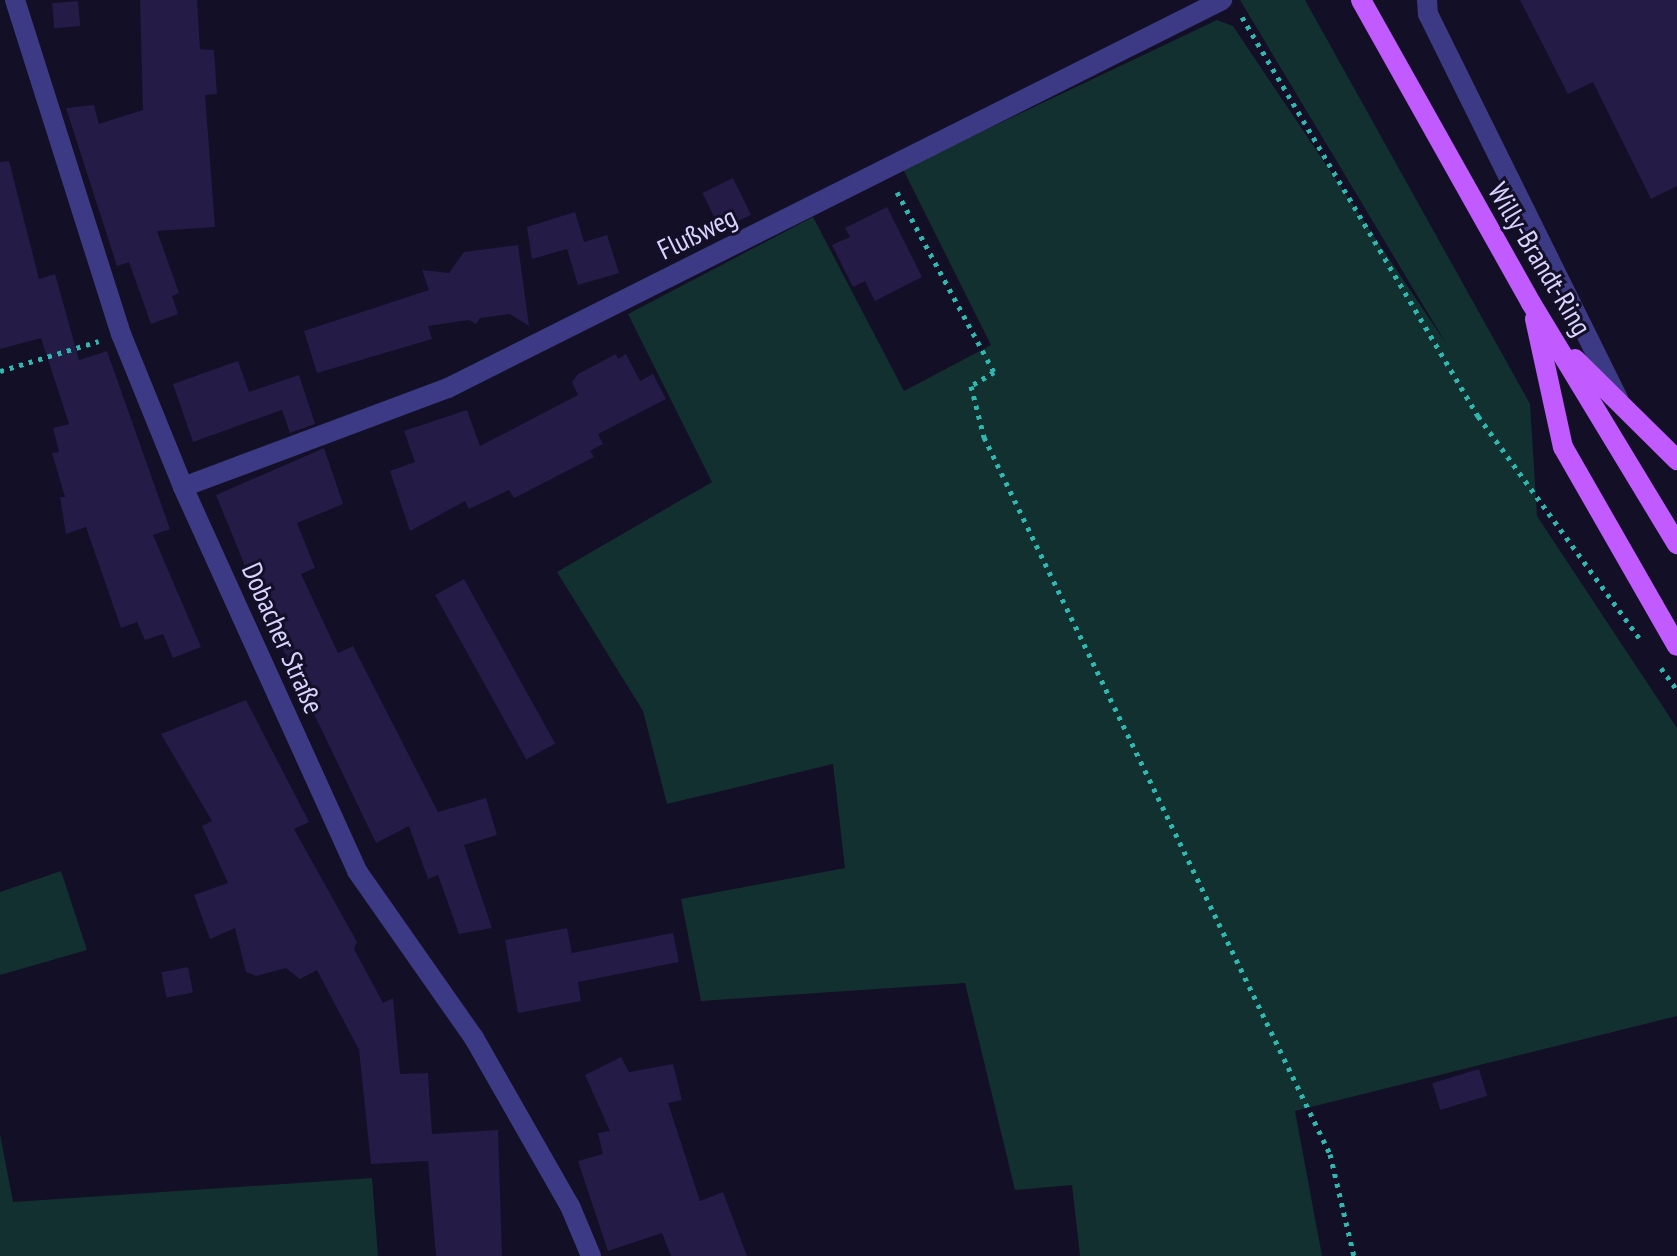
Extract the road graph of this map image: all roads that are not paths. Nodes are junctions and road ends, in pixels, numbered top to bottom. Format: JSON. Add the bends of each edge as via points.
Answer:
{"nodes":[{"id":1,"x":15,"y":0,"type":"edge"},
{"id":2,"x":1222,"y":0,"type":"edge"},
{"id":3,"x":1361,"y":0,"type":"edge"},
{"id":4,"x":1427,"y":0,"type":"edge"},
{"id":5,"x":1531,"y":303,"type":"junction"},
{"id":6,"x":1557,"y":342,"type":"junction"},
{"id":7,"x":1618,"y":399,"type":"junction"},
{"id":8,"x":1677,"y":460,"type":"edge"},
{"id":9,"x":183,"y":487,"type":"junction"},
{"id":10,"x":1677,"y":544,"type":"edge"},
{"id":11,"x":1677,"y":646,"type":"edge"},
{"id":12,"x":591,"y":1256,"type":"edge"}],
"edges":[{"from":1,"to":9,"type":"street","name":"Dobacher Straße","via":[[121,334]]},
{"from":2,"to":9,"type":"street","name":"Flußweg","via":[[448,388]]},
{"from":3,"to":5,"type":"main road","name":"Willy-Brandt-Ring"},
{"from":4,"to":7,"type":"street","via":[[1428,14]]},
{"from":5,"to":6,"type":"main road","name":"Willy-Brandt-Ring"},
{"from":5,"to":11,"type":"main road","via":[[1563,447]]},
{"from":6,"to":7,"type":"main road"},
{"from":6,"to":10,"type":"main road","name":"Willy-Brandt-Ring"},
{"from":7,"to":8,"type":"main road"},
{"from":9,"to":12,"type":"street","name":"Dobacher Straße","via":[[357,871],[474,1038],[570,1206]]}]}
